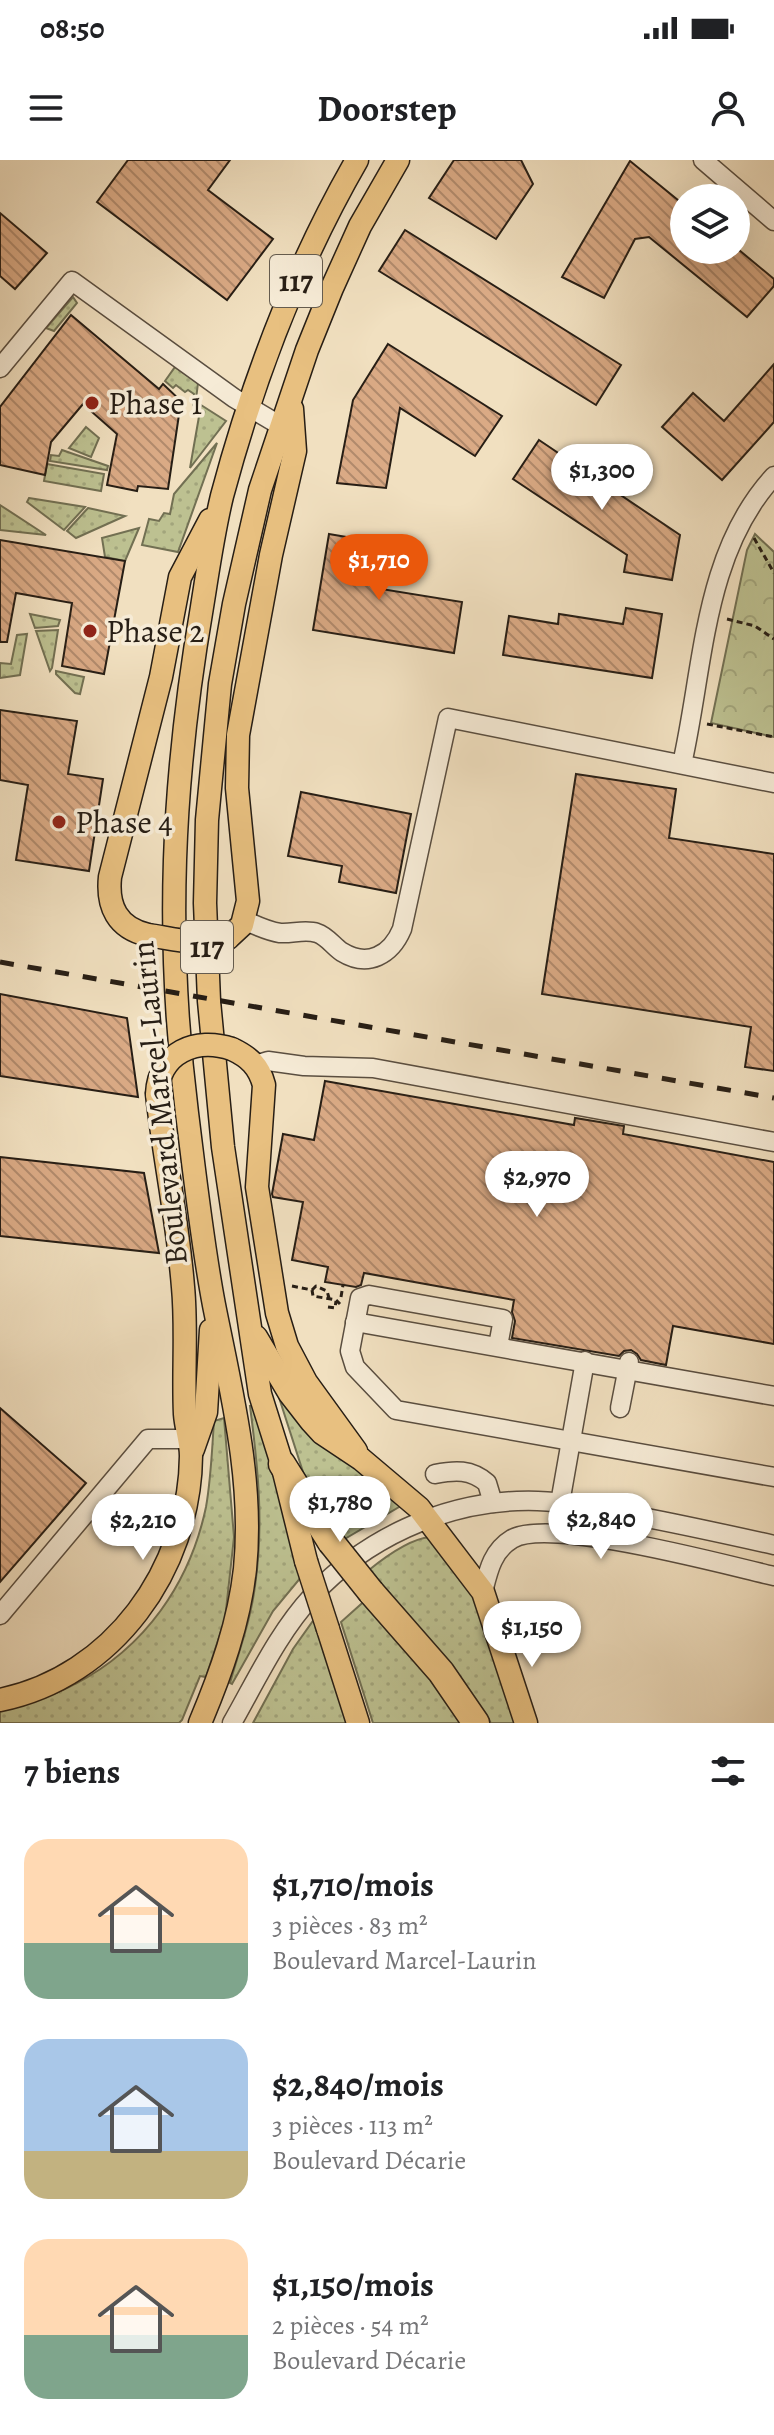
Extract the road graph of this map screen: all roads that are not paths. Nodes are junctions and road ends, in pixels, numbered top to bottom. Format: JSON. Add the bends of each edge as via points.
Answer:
{"nodes":[{"id":1,"x":357,"y":160,"type":"edge"},
{"id":2,"x":398,"y":160,"type":"edge"},
{"id":3,"x":703,"y":160,"type":"edge"},
{"id":4,"x":774,"y":221,"type":"edge"},
{"id":5,"x":0,"y":368,"type":"edge"},
{"id":6,"x":292,"y":396,"type":"junction"},
{"id":7,"x":249,"y":408,"type":"junction"},
{"id":8,"x":281,"y":426,"type":"junction"},
{"id":9,"x":774,"y":476,"type":"edge"},
{"id":10,"x":222,"y":498,"type":"junction"},
{"id":11,"x":682,"y":764,"type":"junction"},
{"id":12,"x":774,"y":783,"type":"edge"},
{"id":13,"x":244,"y":920,"type":"junction"},
{"id":14,"x":255,"y":1065,"type":"junction"},
{"id":15,"x":774,"y":1142,"type":"edge"},
{"id":16,"x":213,"y":1301,"type":"junction"},
{"id":17,"x":355,"y":1322,"type":"junction"},
{"id":18,"x":252,"y":1329,"type":"junction"},
{"id":19,"x":498,"y":1346,"type":"junction"},
{"id":20,"x":585,"y":1361,"type":"junction"},
{"id":21,"x":628,"y":1366,"type":"junction"},
{"id":22,"x":774,"y":1396,"type":"edge"},
{"id":23,"x":620,"y":1408,"type":"dead end"},
{"id":24,"x":571,"y":1441,"type":"junction"},
{"id":25,"x":190,"y":1447,"type":"junction"},
{"id":26,"x":361,"y":1459,"type":"junction"},
{"id":27,"x":282,"y":1464,"type":"junction"},
{"id":28,"x":435,"y":1474,"type":"dead end"},
{"id":29,"x":774,"y":1477,"type":"edge"},
{"id":30,"x":493,"y":1503,"type":"junction"},
{"id":31,"x":560,"y":1503,"type":"junction"},
{"id":32,"x":429,"y":1519,"type":"junction"},
{"id":33,"x":774,"y":1545,"type":"edge"},
{"id":34,"x":774,"y":1576,"type":"edge"},
{"id":35,"x":483,"y":1592,"type":"junction"},
{"id":36,"x":0,"y":1615,"type":"edge"},
{"id":37,"x":0,"y":1700,"type":"edge"},
{"id":38,"x":200,"y":1723,"type":"edge"},
{"id":39,"x":232,"y":1723,"type":"edge"},
{"id":40,"x":358,"y":1723,"type":"edge"},
{"id":41,"x":476,"y":1723,"type":"edge"},
{"id":42,"x":526,"y":1723,"type":"edge"}],
"edges":[{"from":1,"to":7,"type":"main road","name":"Boulevard Marcel-Laurin","number":"117","via":[[301,270]]},
{"from":2,"to":6,"type":"main road","name":"Boulevard Marcel-Laurin","number":"117","via":[[343,262]]},
{"from":3,"to":4,"type":"street"},
{"from":5,"to":7,"type":"street","via":[[72,281]]},
{"from":6,"to":8,"type":"main road","name":"Boulevard Marcel-Laurin","number":"117"},
{"from":6,"to":13,"type":"main road","via":[[295,451],[238,735],[237,788],[248,890]]},
{"from":7,"to":8,"type":"street"},
{"from":7,"to":10,"type":"main road","name":"Boulevard Marcel-Laurin","number":"117"},
{"from":8,"to":18,"type":"main road","name":"Boulevard Marcel-Laurin","number":"117","via":[[232,614],[217,709],[206,848],[213,1057]]},
{"from":9,"to":11,"type":"street","via":[[746,512],[723,561],[699,723]]},
{"from":10,"to":13,"type":"main road","bridge":true,"via":[[180,577],[163,669],[110,877],[110,900],[118,920],[128,928],[198,943],[228,938]]},
{"from":10,"to":16,"type":"main road","name":"Boulevard Marcel-Laurin","number":"117","via":[[184,726],[172,906],[179,1046]]},
{"from":11,"to":12,"type":"street"},
{"from":11,"to":13,"type":"street","via":[[448,718],[402,929],[383,955],[362,959],[316,932],[280,933]]},
{"from":14,"to":15,"type":"street","via":[[268,1061],[373,1068]]},
{"from":14,"to":25,"type":"main road","bridge":true,"via":[[232,1049],[207,1044],[182,1050],[164,1068],[158,1084],[183,1284]]},
{"from":14,"to":26,"type":"main road","via":[[264,1085],[257,1187],[277,1313],[306,1382]]},
{"from":16,"to":25,"type":"main road","via":[[206,1412]]},
{"from":16,"to":38,"type":"main road","name":"Boulevard Marcel-Laurin","via":[[242,1455],[246,1544],[237,1618]]},
{"from":17,"to":19,"type":"street"},
{"from":17,"to":19,"type":"street","via":[[360,1298],[369,1295],[503,1319]]},
{"from":17,"to":24,"type":"street","via":[[350,1351],[355,1367],[396,1410]]},
{"from":18,"to":26,"type":"main road","via":[[311,1421]]},
{"from":18,"to":27,"type":"main road","name":"Boulevard Marcel-Laurin","via":[[260,1394]]},
{"from":19,"to":20,"type":"street"},
{"from":20,"to":21,"type":"street"},
{"from":20,"to":24,"type":"street"},
{"from":21,"to":22,"type":"street"},
{"from":21,"to":23,"type":"street"},
{"from":24,"to":29,"type":"street"},
{"from":24,"to":31,"type":"street"},
{"from":25,"to":36,"type":"street","via":[[148,1439]]},
{"from":25,"to":37,"type":"main road","via":[[177,1539],[163,1575],[139,1611],[69,1674]]},
{"from":26,"to":32,"type":"main road"},
{"from":27,"to":40,"type":"main road","name":"Boulevard Marcel-Laurin","bridge":true,"via":[[306,1561]]},
{"from":27,"to":41,"type":"highway","bridge":true,"via":[[331,1542],[441,1672]]},
{"from":28,"to":30,"type":"street","via":[[471,1473],[490,1486]]},
{"from":30,"to":31,"type":"street"},
{"from":30,"to":32,"type":"street"},
{"from":31,"to":33,"type":"street"},
{"from":32,"to":35,"type":"main road"},
{"from":32,"to":39,"type":"street","via":[[367,1550],[313,1596],[280,1639]]},
{"from":34,"to":35,"type":"street","via":[[546,1532],[519,1536],[500,1548]]},
{"from":35,"to":42,"type":"main road"}]}
